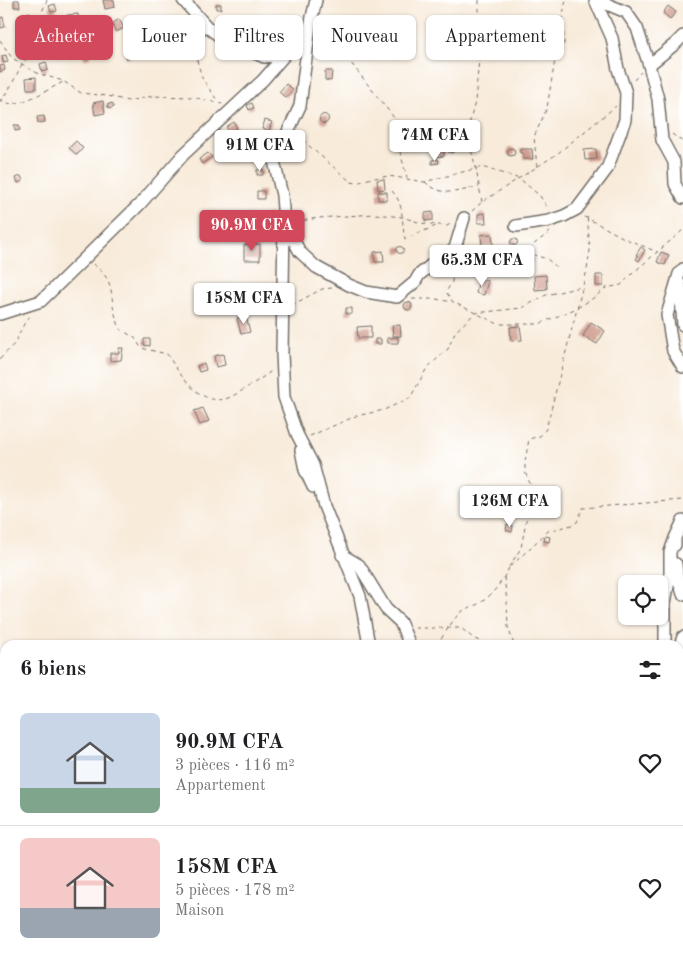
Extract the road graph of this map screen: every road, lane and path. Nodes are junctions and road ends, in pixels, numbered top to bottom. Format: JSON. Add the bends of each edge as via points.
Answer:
{"nodes":[{"id":1,"x":47,"y":0,"type":"edge"},
{"id":2,"x":183,"y":0,"type":"edge"},
{"id":3,"x":316,"y":0,"type":"edge"},
{"id":4,"x":480,"y":0,"type":"edge"},
{"id":5,"x":566,"y":0,"type":"edge"},
{"id":6,"x":596,"y":0,"type":"edge"},
{"id":7,"x":310,"y":26,"type":"junction"},
{"id":8,"x":215,"y":33,"type":"edge"},
{"id":9,"x":303,"y":34,"type":"edge"},
{"id":10,"x":683,"y":36,"type":"edge"},
{"id":11,"x":0,"y":40,"type":"edge"},
{"id":12,"x":197,"y":60,"type":"edge"},
{"id":13,"x":281,"y":60,"type":"edge"},
{"id":14,"x":22,"y":64,"type":"junction"},
{"id":15,"x":649,"y":65,"type":"junction"},
{"id":16,"x":64,"y":81,"type":"junction"},
{"id":17,"x":626,"y":93,"type":"junction"},
{"id":18,"x":1,"y":100,"type":"edge"},
{"id":19,"x":220,"y":104,"type":"junction"},
{"id":20,"x":232,"y":107,"type":"junction"},
{"id":21,"x":292,"y":126,"type":"junction"},
{"id":22,"x":537,"y":167,"type":"junction"},
{"id":23,"x":476,"y":169,"type":"junction"},
{"id":24,"x":407,"y":178,"type":"junction"},
{"id":25,"x":520,"y":179,"type":"junction"},
{"id":26,"x":424,"y":182,"type":"junction"},
{"id":27,"x":479,"y":186,"type":"junction"},
{"id":28,"x":392,"y":191,"type":"dead end"},
{"id":29,"x":587,"y":197,"type":"junction"},
{"id":30,"x":683,"y":198,"type":"edge"},
{"id":31,"x":482,"y":202,"type":"junction"},
{"id":32,"x":564,"y":216,"type":"junction"},
{"id":33,"x":402,"y":218,"type":"junction"},
{"id":34,"x":464,"y":218,"type":"junction"},
{"id":35,"x":587,"y":218,"type":"junction"},
{"id":36,"x":438,"y":225,"type":"junction"},
{"id":37,"x":516,"y":226,"type":"dead end"},
{"id":38,"x":286,"y":227,"type":"junction"},
{"id":39,"x":552,"y":230,"type":"dead end"},
{"id":40,"x":683,"y":230,"type":"edge"},
{"id":41,"x":455,"y":248,"type":"junction"},
{"id":42,"x":657,"y":252,"type":"junction"},
{"id":43,"x":85,"y":258,"type":"junction"},
{"id":44,"x":559,"y":269,"type":"dead end"},
{"id":45,"x":681,"y":271,"type":"edge"},
{"id":46,"x":349,"y":285,"type":"junction"},
{"id":47,"x":582,"y":287,"type":"junction"},
{"id":48,"x":397,"y":296,"type":"junction"},
{"id":49,"x":453,"y":302,"type":"junction"},
{"id":50,"x":577,"y":308,"type":"junction"},
{"id":51,"x":475,"y":313,"type":"junction"},
{"id":52,"x":0,"y":314,"type":"edge"},
{"id":53,"x":30,"y":316,"type":"dead end"},
{"id":54,"x":282,"y":317,"type":"junction"},
{"id":55,"x":683,"y":325,"type":"edge"},
{"id":56,"x":282,"y":354,"type":"junction"},
{"id":57,"x":0,"y":359,"type":"edge"},
{"id":58,"x":683,"y":367,"type":"edge"},
{"id":59,"x":299,"y":437,"type":"junction"},
{"id":60,"x":683,"y":500,"type":"edge"},
{"id":61,"x":683,"y":521,"type":"edge"},
{"id":62,"x":675,"y":538,"type":"junction"},
{"id":63,"x":342,"y":555,"type":"junction"},
{"id":64,"x":509,"y":568,"type":"junction"},
{"id":65,"x":504,"y":577,"type":"junction"},
{"id":66,"x":683,"y":594,"type":"edge"},
{"id":67,"x":402,"y":625,"type":"junction"},
{"id":68,"x":448,"y":629,"type":"junction"},
{"id":69,"x":369,"y":640,"type":"edge"},
{"id":70,"x":408,"y":640,"type":"edge"},
{"id":71,"x":440,"y":640,"type":"edge"},
{"id":72,"x":477,"y":640,"type":"edge"},
{"id":73,"x":512,"y":640,"type":"edge"},
{"id":74,"x":664,"y":640,"type":"edge"}],
"edges":[{"from":1,"to":14,"type":"path","via":[[39,19],[37,47]]},
{"from":2,"to":8,"type":"street"},
{"from":3,"to":7,"type":"street"},
{"from":4,"to":23,"type":"path","via":[[479,59],[470,121],[470,145]]},
{"from":5,"to":22,"type":"path","via":[[564,43],[555,60],[547,108],[534,138]]},
{"from":6,"to":15,"type":"street","via":[[626,12],[637,28]]},
{"from":6,"to":17,"type":"street","via":[[612,38]]},
{"from":7,"to":9,"type":"street"},
{"from":7,"to":21,"type":"street","via":[[300,106]]},
{"from":7,"to":24,"type":"path","via":[[339,40],[351,63],[395,119]]},
{"from":10,"to":15,"type":"street"},
{"from":11,"to":14,"type":"path","via":[[12,58]]},
{"from":12,"to":19,"type":"path","via":[[202,78]]},
{"from":13,"to":20,"type":"street"},
{"from":14,"to":16,"type":"path","via":[[37,73]]},
{"from":14,"to":18,"type":"path"},
{"from":15,"to":17,"type":"path","via":[[635,77]]},
{"from":15,"to":30,"type":"street","via":[[658,99],[662,140],[674,162],[675,184]]},
{"from":16,"to":18,"type":"path","via":[[17,102]]},
{"from":16,"to":19,"type":"path","via":[[81,93],[128,101],[154,96],[193,97]]},
{"from":17,"to":22,"type":"path","via":[[593,125]]},
{"from":17,"to":29,"type":"street","via":[[625,120],[607,169]]},
{"from":19,"to":20,"type":"path"},
{"from":20,"to":43,"type":"street"},
{"from":21,"to":24,"type":"path","via":[[308,145],[352,182],[389,176]]},
{"from":21,"to":38,"type":"street","via":[[274,162]]},
{"from":22,"to":25,"type":"path"},
{"from":23,"to":25,"type":"path","via":[[482,167]]},
{"from":23,"to":26,"type":"path"},
{"from":23,"to":27,"type":"path"},
{"from":24,"to":26,"type":"path"},
{"from":25,"to":31,"type":"path"},
{"from":25,"to":32,"type":"path","via":[[540,196],[551,213]]},
{"from":26,"to":27,"type":"path","via":[[444,193]]},
{"from":27,"to":31,"type":"path"},
{"from":28,"to":33,"type":"path","via":[[402,210]]},
{"from":29,"to":32,"type":"street"},
{"from":29,"to":35,"type":"path"},
{"from":31,"to":34,"type":"path"},
{"from":32,"to":35,"type":"path"},
{"from":32,"to":37,"type":"street"},
{"from":33,"to":36,"type":"path"},
{"from":33,"to":36,"type":"path","via":[[405,239]]},
{"from":33,"to":38,"type":"path","via":[[374,214],[318,218]]},
{"from":34,"to":36,"type":"path","via":[[447,226]]},
{"from":34,"to":41,"type":"street"},
{"from":35,"to":42,"type":"path"},
{"from":35,"to":47,"type":"path","via":[[590,250]]},
{"from":38,"to":46,"type":"street","via":[[300,252],[316,267]]},
{"from":38,"to":54,"type":"street"},
{"from":39,"to":44,"type":"path","via":[[530,251]]},
{"from":40,"to":42,"type":"path"},
{"from":41,"to":48,"type":"street"},
{"from":41,"to":49,"type":"path","via":[[452,282],[446,292]]},
{"from":42,"to":50,"type":"path","via":[[621,286],[606,288]]},
{"from":43,"to":52,"type":"street","via":[[41,301]]},
{"from":43,"to":56,"type":"path","via":[[109,280],[120,329],[135,338],[141,348],[167,354],[189,386],[209,398],[225,399],[248,386],[269,373]]},
{"from":45,"to":55,"type":"street"},
{"from":45,"to":58,"type":"street","via":[[667,315],[673,351]]},
{"from":46,"to":48,"type":"street","via":[[366,292]]},
{"from":46,"to":54,"type":"path","via":[[322,289],[291,306]]},
{"from":47,"to":50,"type":"path"},
{"from":47,"to":51,"type":"path","via":[[546,295],[522,308]]},
{"from":48,"to":49,"type":"path"},
{"from":49,"to":51,"type":"path"},
{"from":50,"to":51,"type":"path","via":[[539,324],[498,324]]},
{"from":50,"to":64,"type":"path","via":[[546,429],[540,436],[529,439],[524,462],[532,488],[521,548]]},
{"from":51,"to":59,"type":"path","via":[[455,332],[448,349],[427,368],[410,398],[384,410],[356,416]]},
{"from":53,"to":57,"type":"path","via":[[15,343]]},
{"from":54,"to":56,"type":"street"},
{"from":56,"to":59,"type":"street","via":[[284,397]]},
{"from":59,"to":63,"type":"street","via":[[305,470],[324,506]]},
{"from":60,"to":64,"type":"path","via":[[583,508],[577,522],[548,531]]},
{"from":61,"to":62,"type":"street"},
{"from":62,"to":66,"type":"street","via":[[677,575]]},
{"from":62,"to":74,"type":"street","via":[[670,552]]},
{"from":63,"to":67,"type":"street","via":[[359,565],[386,609]]},
{"from":63,"to":69,"type":"street","via":[[360,596]]},
{"from":64,"to":65,"type":"path"},
{"from":65,"to":68,"type":"path","via":[[482,602],[459,614]]},
{"from":65,"to":73,"type":"path","via":[[508,628]]},
{"from":67,"to":68,"type":"path"},
{"from":67,"to":70,"type":"street"},
{"from":68,"to":71,"type":"path"},
{"from":68,"to":72,"type":"path","via":[[461,628]]}]}
